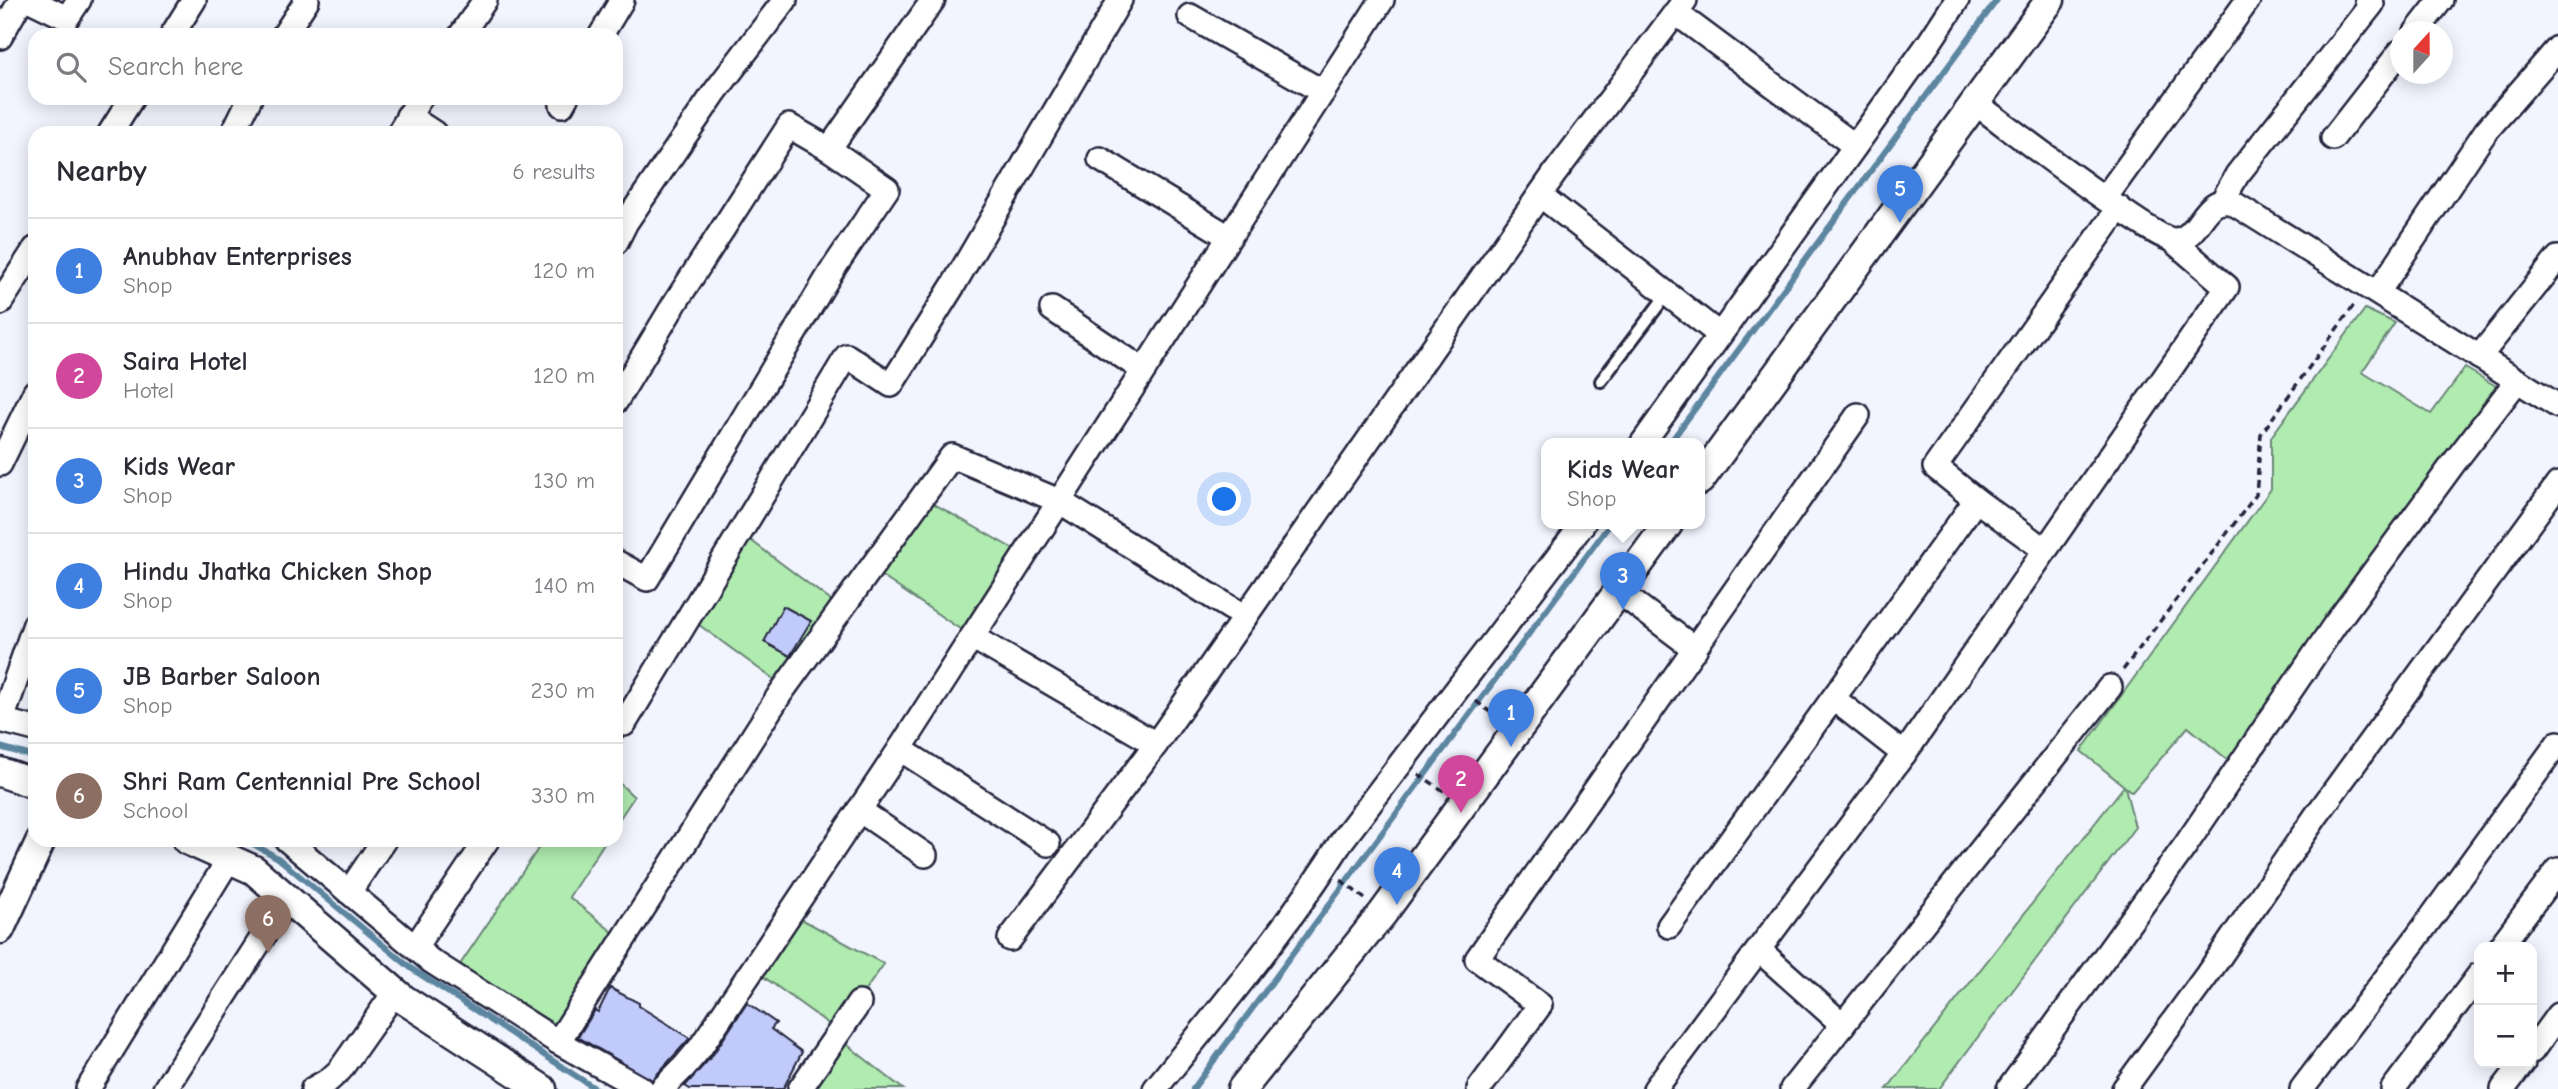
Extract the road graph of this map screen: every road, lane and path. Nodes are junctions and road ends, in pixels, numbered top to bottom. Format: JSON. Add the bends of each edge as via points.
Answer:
{"nodes":[{"id":1,"x":21,"y":0,"type":"edge"},
{"id":2,"x":30,"y":0,"type":"edge"},
{"id":3,"x":79,"y":0,"type":"edge"},
{"id":4,"x":194,"y":0,"type":"edge"},
{"id":5,"x":307,"y":0,"type":"edge"},
{"id":6,"x":485,"y":0,"type":"edge"},
{"id":7,"x":622,"y":0,"type":"edge"},
{"id":8,"x":785,"y":0,"type":"edge"},
{"id":9,"x":933,"y":0,"type":"edge"},
{"id":10,"x":1120,"y":0,"type":"edge"},
{"id":11,"x":1382,"y":0,"type":"edge"},
{"id":12,"x":1956,"y":0,"type":"edge"},
{"id":13,"x":2050,"y":0,"type":"edge"},
{"id":14,"x":2248,"y":0,"type":"edge"},
{"id":15,"x":2367,"y":0,"type":"edge"},
{"id":16,"x":2441,"y":0,"type":"edge"},
{"id":17,"x":1681,"y":7,"type":"edge"},
{"id":18,"x":1190,"y":16,"type":"dead end"},
{"id":19,"x":2425,"y":21,"type":"edge"},
{"id":20,"x":176,"y":28,"type":"edge"},
{"id":21,"x":289,"y":28,"type":"edge"},
{"id":22,"x":466,"y":28,"type":"edge"},
{"id":23,"x":605,"y":28,"type":"edge"},
{"id":24,"x":0,"y":37,"type":"edge"},
{"id":25,"x":2558,"y":48,"type":"edge"},
{"id":26,"x":2390,"y":65,"type":"edge"},
{"id":27,"x":1323,"y":92,"type":"junction"},
{"id":28,"x":1975,"y":103,"type":"junction"},
{"id":29,"x":128,"y":105,"type":"edge"},
{"id":30,"x":247,"y":105,"type":"edge"},
{"id":31,"x":409,"y":116,"type":"edge"},
{"id":32,"x":114,"y":126,"type":"edge"},
{"id":33,"x":236,"y":126,"type":"edge"},
{"id":34,"x":424,"y":126,"type":"edge"},
{"id":35,"x":2333,"y":138,"type":"dead end"},
{"id":36,"x":1855,"y":146,"type":"junction"},
{"id":37,"x":829,"y":149,"type":"junction"},
{"id":38,"x":1100,"y":159,"type":"dead end"},
{"id":39,"x":1540,"y":195,"type":"junction"},
{"id":40,"x":2221,"y":202,"type":"junction"},
{"id":41,"x":2112,"y":203,"type":"junction"},
{"id":42,"x":623,"y":228,"type":"edge"},
{"id":43,"x":1229,"y":237,"type":"junction"},
{"id":44,"x":2172,"y":240,"type":"junction"},
{"id":45,"x":2558,"y":258,"type":"edge"},
{"id":46,"x":28,"y":260,"type":"edge"},
{"id":47,"x":2373,"y":289,"type":"junction"},
{"id":48,"x":1667,"y":294,"type":"junction"},
{"id":49,"x":0,"y":303,"type":"edge"},
{"id":50,"x":1052,"y":309,"type":"dead end"},
{"id":51,"x":1720,"y":335,"type":"junction"},
{"id":52,"x":2479,"y":357,"type":"junction"},
{"id":53,"x":1143,"y":370,"type":"junction"},
{"id":54,"x":1601,"y":381,"type":"dead end"},
{"id":55,"x":2517,"y":381,"type":"junction"},
{"id":56,"x":623,"y":389,"type":"edge"},
{"id":57,"x":28,"y":406,"type":"edge"},
{"id":58,"x":2558,"y":406,"type":"edge"},
{"id":59,"x":1858,"y":415,"type":"dead end"},
{"id":60,"x":1646,"y":438,"type":"edge"},
{"id":61,"x":0,"y":464,"type":"edge"},
{"id":62,"x":1705,"y":473,"type":"edge"},
{"id":63,"x":2558,"y":484,"type":"edge"},
{"id":64,"x":1976,"y":500,"type":"junction"},
{"id":65,"x":1059,"y":501,"type":"junction"},
{"id":66,"x":1579,"y":529,"type":"edge"},
{"id":67,"x":1664,"y":529,"type":"edge"},
{"id":68,"x":2045,"y":550,"type":"junction"},
{"id":69,"x":623,"y":566,"type":"edge"},
{"id":70,"x":1618,"y":592,"type":"junction"},
{"id":71,"x":1245,"y":617,"type":"junction"},
{"id":72,"x":972,"y":637,"type":"junction"},
{"id":73,"x":28,"y":644,"type":"edge"},
{"id":74,"x":1695,"y":649,"type":"junction"},
{"id":75,"x":2110,"y":687,"type":"joint"},
{"id":76,"x":1471,"y":697,"type":"dead end"},
{"id":77,"x":1834,"y":699,"type":"junction"},
{"id":78,"x":1493,"y":715,"type":"dead end"},
{"id":79,"x":1,"y":720,"type":"edge"},
{"id":80,"x":624,"y":724,"type":"dead end"},
{"id":81,"x":28,"y":727,"type":"edge"},
{"id":82,"x":2558,"y":743,"type":"edge"},
{"id":83,"x":1156,"y":744,"type":"junction"},
{"id":84,"x":901,"y":749,"type":"junction"},
{"id":85,"x":1904,"y":754,"type":"junction"},
{"id":86,"x":0,"y":772,"type":"edge"},
{"id":87,"x":1419,"y":774,"type":"dead end"},
{"id":88,"x":28,"y":782,"type":"edge"},
{"id":89,"x":1437,"y":786,"type":"dead end"},
{"id":90,"x":859,"y":810,"type":"junction"},
{"id":91,"x":1048,"y":844,"type":"dead end"},
{"id":92,"x":38,"y":847,"type":"edge"},
{"id":93,"x":202,"y":847,"type":"edge"},
{"id":94,"x":294,"y":847,"type":"edge"},
{"id":95,"x":379,"y":847,"type":"edge"},
{"id":96,"x":482,"y":847,"type":"edge"},
{"id":97,"x":925,"y":855,"type":"dead end"},
{"id":98,"x":229,"y":859,"type":"junction"},
{"id":99,"x":2558,"y":870,"type":"edge"},
{"id":100,"x":1341,"y":881,"type":"dead end"},
{"id":101,"x":349,"y":892,"type":"junction"},
{"id":102,"x":1363,"y":897,"type":"dead end"},
{"id":103,"x":287,"y":899,"type":"junction"},
{"id":104,"x":1669,"y":926,"type":"dead end"},
{"id":105,"x":0,"y":929,"type":"edge"},
{"id":106,"x":1010,"y":939,"type":"dead end"},
{"id":107,"x":2504,"y":942,"type":"edge"},
{"id":108,"x":415,"y":947,"type":"junction"},
{"id":109,"x":1759,"y":950,"type":"junction"},
{"id":110,"x":2474,"y":982,"type":"edge"},
{"id":111,"x":395,"y":992,"type":"junction"},
{"id":112,"x":859,"y":1003,"type":"dead end"},
{"id":113,"x":2558,"y":1015,"type":"edge"},
{"id":114,"x":1843,"y":1025,"type":"junction"},
{"id":115,"x":558,"y":1042,"type":"junction"},
{"id":116,"x":2537,"y":1044,"type":"edge"},
{"id":117,"x":2519,"y":1068,"type":"edge"},
{"id":118,"x":88,"y":1089,"type":"edge"},
{"id":119,"x":165,"y":1089,"type":"edge"},
{"id":120,"x":313,"y":1089,"type":"edge"},
{"id":121,"x":542,"y":1089,"type":"edge"},
{"id":122,"x":642,"y":1089,"type":"edge"},
{"id":123,"x":662,"y":1089,"type":"edge"},
{"id":124,"x":800,"y":1089,"type":"edge"},
{"id":125,"x":1155,"y":1089,"type":"edge"},
{"id":126,"x":1242,"y":1089,"type":"edge"},
{"id":127,"x":1479,"y":1089,"type":"edge"},
{"id":128,"x":1655,"y":1089,"type":"edge"},
{"id":129,"x":1792,"y":1089,"type":"edge"},
{"id":130,"x":2009,"y":1089,"type":"edge"},
{"id":131,"x":2124,"y":1089,"type":"edge"},
{"id":132,"x":2302,"y":1089,"type":"edge"},
{"id":133,"x":2393,"y":1089,"type":"edge"},
{"id":134,"x":2503,"y":1089,"type":"edge"}],
"edges":[{"from":1,"to":24,"type":"street"},
{"from":2,"to":3,"type":"street","via":[[66,18]]},
{"from":4,"to":20,"type":"street"},
{"from":5,"to":21,"type":"street"},
{"from":6,"to":22,"type":"street"},
{"from":7,"to":23,"type":"street"},
{"from":8,"to":42,"type":"street","via":[[715,92]]},
{"from":9,"to":37,"type":"street"},
{"from":10,"to":80,"type":"street","via":[[891,385],[847,356]]},
{"from":11,"to":27,"type":"street"},
{"from":12,"to":36,"type":"street"},
{"from":13,"to":28,"type":"street"},
{"from":14,"to":41,"type":"street"},
{"from":15,"to":40,"type":"street","via":[[2372,4]]},
{"from":16,"to":19,"type":"street"},
{"from":17,"to":36,"type":"street"},
{"from":17,"to":39,"type":"street"},
{"from":18,"to":27,"type":"street"},
{"from":25,"to":47,"type":"street","via":[[2486,131]]},
{"from":26,"to":35,"type":"street"},
{"from":27,"to":43,"type":"street"},
{"from":28,"to":41,"type":"street"},
{"from":28,"to":62,"type":"street"},
{"from":29,"to":32,"type":"street"},
{"from":30,"to":33,"type":"street"},
{"from":31,"to":34,"type":"street"},
{"from":36,"to":51,"type":"street"},
{"from":37,"to":56,"type":"street","via":[[789,126]]},
{"from":37,"to":69,"type":"street","via":[[887,189],[833,269],[647,579]]},
{"from":38,"to":43,"type":"street"},
{"from":39,"to":48,"type":"street"},
{"from":39,"to":71,"type":"street"},
{"from":40,"to":44,"type":"street","via":[[2211,206],[2184,237]]},
{"from":40,"to":47,"type":"street","via":[[2242,208]]},
{"from":41,"to":44,"type":"street"},
{"from":41,"to":64,"type":"street","via":[[1935,467]]},
{"from":43,"to":53,"type":"street"},
{"from":44,"to":68,"type":"street","via":[[2227,287]]},
{"from":45,"to":52,"type":"street"},
{"from":46,"to":49,"type":"street"},
{"from":47,"to":52,"type":"street"},
{"from":47,"to":75,"type":"path","via":[[2261,434],[2256,495]]},
{"from":48,"to":51,"type":"street"},
{"from":48,"to":54,"type":"lane"},
{"from":50,"to":53,"type":"street"},
{"from":51,"to":60,"type":"street"},
{"from":52,"to":55,"type":"street"},
{"from":53,"to":65,"type":"street"},
{"from":55,"to":58,"type":"street"},
{"from":55,"to":130,"type":"street","via":[[2333,626],[2185,846]]},
{"from":57,"to":61,"type":"street"},
{"from":59,"to":74,"type":"street"},
{"from":63,"to":131,"type":"street"},
{"from":64,"to":68,"type":"street"},
{"from":64,"to":77,"type":"street"},
{"from":65,"to":71,"type":"street"},
{"from":65,"to":72,"type":"street"},
{"from":65,"to":115,"type":"street","via":[[952,456],[780,694]]},
{"from":66,"to":125,"type":"street","via":[[1343,839],[1233,992]]},
{"from":67,"to":70,"type":"street"},
{"from":68,"to":85,"type":"street"},
{"from":70,"to":74,"type":"street"},
{"from":70,"to":126,"type":"street","via":[[1383,913]]},
{"from":71,"to":83,"type":"street"},
{"from":72,"to":83,"type":"street"},
{"from":72,"to":84,"type":"street"},
{"from":73,"to":79,"type":"street"},
{"from":74,"to":127,"type":"street","via":[[1477,959],[1540,1004]]},
{"from":75,"to":114,"type":"street"},
{"from":76,"to":78,"type":"path"},
{"from":77,"to":85,"type":"street"},
{"from":77,"to":104,"type":"street"},
{"from":79,"to":81,"type":"street"},
{"from":82,"to":132,"type":"street"},
{"from":83,"to":106,"type":"street"},
{"from":84,"to":90,"type":"street"},
{"from":84,"to":91,"type":"street"},
{"from":85,"to":109,"type":"street"},
{"from":86,"to":88,"type":"street"},
{"from":87,"to":89,"type":"path"},
{"from":90,"to":97,"type":"street"},
{"from":90,"to":123,"type":"street","via":[[700,1048]]},
{"from":92,"to":105,"type":"street"},
{"from":93,"to":98,"type":"street"},
{"from":94,"to":101,"type":"street"},
{"from":95,"to":101,"type":"street"},
{"from":96,"to":108,"type":"street"},
{"from":98,"to":103,"type":"street","via":[[254,870]]},
{"from":98,"to":118,"type":"street"},
{"from":99,"to":107,"type":"street"},
{"from":100,"to":102,"type":"path"},
{"from":101,"to":108,"type":"street"},
{"from":103,"to":111,"type":"street"},
{"from":103,"to":119,"type":"street"},
{"from":108,"to":115,"type":"street"},
{"from":109,"to":114,"type":"street"},
{"from":109,"to":128,"type":"street"},
{"from":110,"to":133,"type":"street"},
{"from":111,"to":120,"type":"street","via":[[340,1070]]},
{"from":111,"to":121,"type":"street"},
{"from":112,"to":124,"type":"street"},
{"from":113,"to":116,"type":"street"},
{"from":114,"to":129,"type":"street"},
{"from":115,"to":122,"type":"street"},
{"from":117,"to":134,"type":"street"}]}
